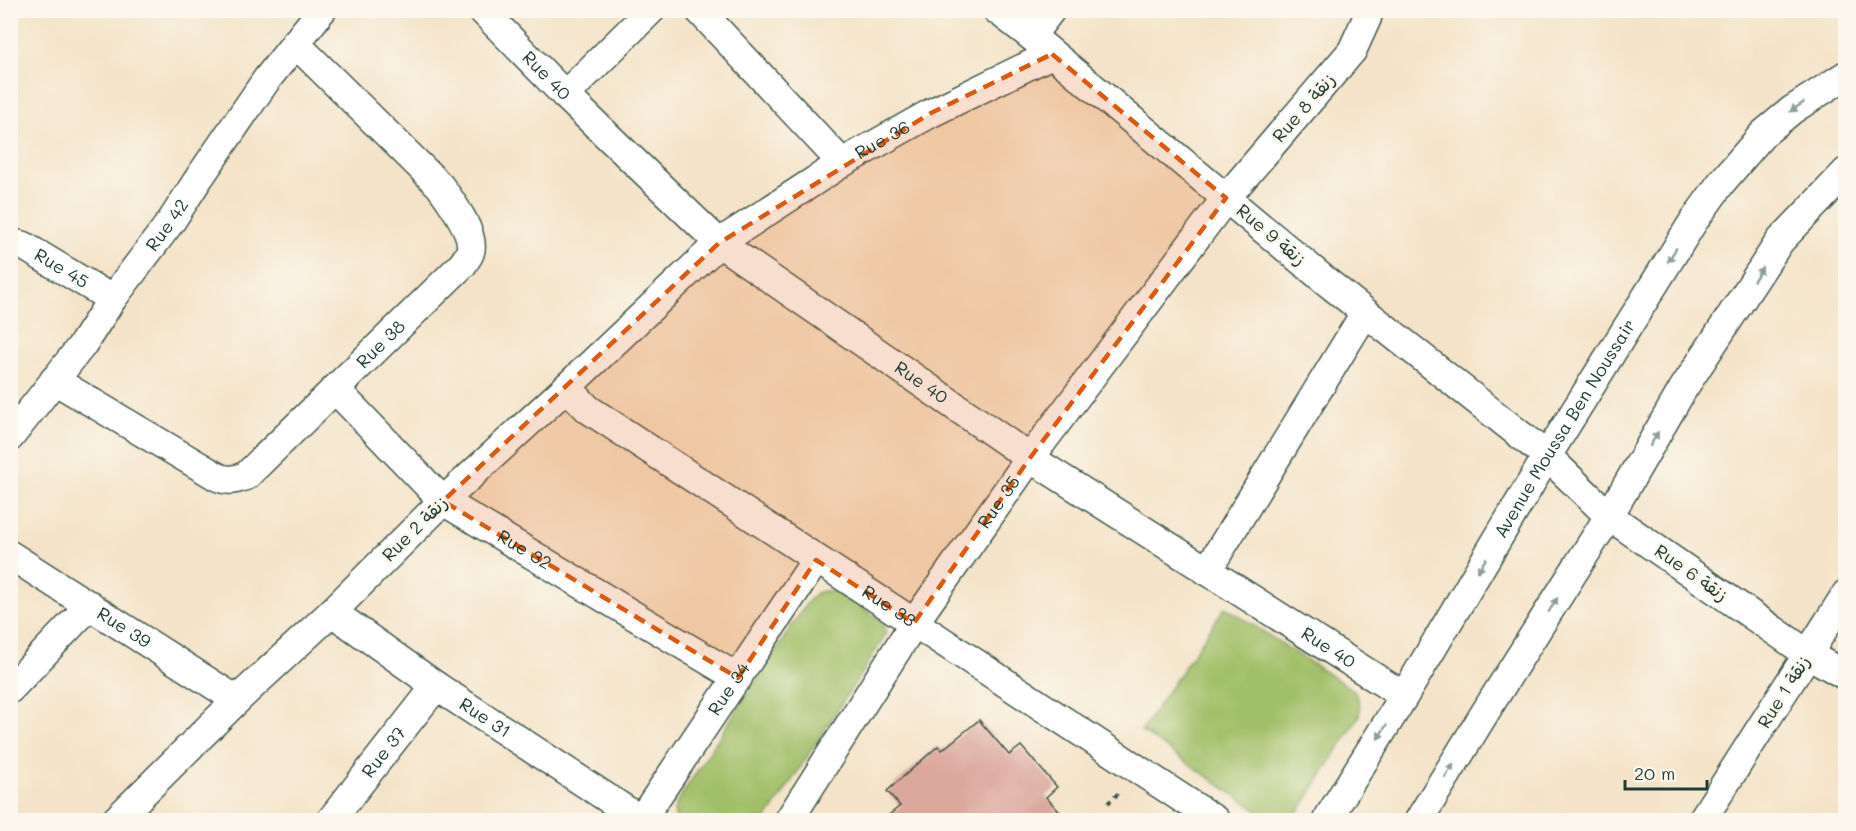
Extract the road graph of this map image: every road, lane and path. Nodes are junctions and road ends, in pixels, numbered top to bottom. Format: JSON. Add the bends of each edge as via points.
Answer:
{"nodes":[{"id":1,"x":322,"y":10,"type":"edge"},
{"id":2,"x":483,"y":10,"type":"edge"},
{"id":3,"x":651,"y":10,"type":"edge"},
{"id":4,"x":699,"y":10,"type":"edge"},
{"id":5,"x":997,"y":10,"type":"edge"},
{"id":6,"x":1051,"y":10,"type":"edge"},
{"id":7,"x":1368,"y":10,"type":"edge"},
{"id":8,"x":295,"y":43,"type":"junction"},
{"id":9,"x":1042,"y":45,"type":"junction"},
{"id":10,"x":1845,"y":75,"type":"edge"},
{"id":11,"x":565,"y":95,"type":"junction"},
{"id":12,"x":842,"y":163,"type":"junction"},
{"id":13,"x":1845,"y":172,"type":"edge"},
{"id":14,"x":1226,"y":198,"type":"junction"},
{"id":15,"x":10,"y":243,"type":"edge"},
{"id":16,"x":720,"y":243,"type":"junction"},
{"id":17,"x":112,"y":299,"type":"junction"},
{"id":18,"x":1365,"y":313,"type":"junction"},
{"id":19,"x":54,"y":380,"type":"junction"},
{"id":20,"x":567,"y":387,"type":"junction"},
{"id":21,"x":336,"y":390,"type":"junction"},
{"id":22,"x":10,"y":437,"type":"edge"},
{"id":23,"x":1547,"y":456,"type":"junction"},
{"id":24,"x":1030,"y":458,"type":"junction"},
{"id":25,"x":442,"y":501,"type":"junction"},
{"id":26,"x":1609,"y":516,"type":"junction"},
{"id":27,"x":10,"y":555,"type":"edge"},
{"id":28,"x":816,"y":560,"type":"junction"},
{"id":29,"x":1207,"y":571,"type":"junction"},
{"id":30,"x":1845,"y":594,"type":"edge"},
{"id":31,"x":90,"y":605,"type":"junction"},
{"id":32,"x":332,"y":612,"type":"junction"},
{"id":33,"x":914,"y":623,"type":"junction"},
{"id":34,"x":1808,"y":654,"type":"junction"},
{"id":35,"x":1845,"y":676,"type":"edge"},
{"id":36,"x":738,"y":678,"type":"junction"},
{"id":37,"x":436,"y":686,"type":"junction"},
{"id":38,"x":10,"y":689,"type":"edge"},
{"id":39,"x":1404,"y":696,"type":"junction"},
{"id":40,"x":237,"y":700,"type":"junction"},
{"id":41,"x":116,"y":820,"type":"edge"},
{"id":42,"x":331,"y":820,"type":"edge"},
{"id":43,"x":641,"y":820,"type":"edge"},
{"id":44,"x":789,"y":820,"type":"edge"},
{"id":45,"x":1215,"y":820,"type":"edge"},
{"id":46,"x":1327,"y":820,"type":"edge"},
{"id":47,"x":1419,"y":820,"type":"edge"},
{"id":48,"x":1702,"y":820,"type":"edge"}],
"edges":[{"from":1,"to":8,"type":"street","name":"Rue 42"},
{"from":2,"to":11,"type":"street","name":"Rue 40"},
{"from":3,"to":11,"type":"street"},
{"from":4,"to":12,"type":"street"},
{"from":5,"to":9,"type":"street","name":"Rue 9 زنقة"},
{"from":6,"to":9,"type":"street"},
{"from":7,"to":14,"type":"street","name":"Rue 8 زنقة","via":[[1352,51]]},
{"from":8,"to":17,"type":"street","name":"Rue 42"},
{"from":8,"to":21,"type":"street","name":"Rue 38","via":[[440,186],[454,205],[471,243],[463,264]]},
{"from":9,"to":12,"type":"street","name":"Rue 36"},
{"from":9,"to":14,"type":"street","name":"Rue 9 زنقة"},
{"from":10,"to":23,"type":"street","name":"Avenue Moussa Ben Noussair","one_way":true,"via":[[1763,134],[1721,183]]},
{"from":11,"to":16,"type":"street","name":"Rue 40"},
{"from":12,"to":16,"type":"street","name":"Rue 36"},
{"from":26,"to":13,"type":"street","one_way":true,"via":[[1683,388],[1780,241]]},
{"from":14,"to":18,"type":"street","name":"Rue 9 زنقة"},
{"from":14,"to":24,"type":"street","name":"Rue 35"},
{"from":15,"to":17,"type":"street","name":"Rue 45","via":[[24,246]]},
{"from":16,"to":20,"type":"street","name":"Rue 2 زنقة"},
{"from":16,"to":24,"type":"street","name":"Rue 40"},
{"from":17,"to":19,"type":"street","name":"Rue 42"},
{"from":18,"to":23,"type":"street","name":"Rue 9 زنقة"},
{"from":18,"to":29,"type":"street"},
{"from":19,"to":21,"type":"street","name":"Rue 38","via":[[225,480],[246,476]]},
{"from":19,"to":22,"type":"street","name":"Rue 42"},
{"from":20,"to":25,"type":"street","name":"Rue 2 زنقة"},
{"from":20,"to":28,"type":"street","name":"Rue 33","via":[[588,409]]},
{"from":21,"to":25,"type":"street","name":"Rue 32"},
{"from":23,"to":26,"type":"street","name":"Rue 6 زنقة"},
{"from":23,"to":39,"type":"street","name":"Avenue Moussa Ben Noussair","one_way":true},
{"from":24,"to":29,"type":"street","name":"Rue 40"},
{"from":24,"to":33,"type":"street","name":"Rue 35"},
{"from":25,"to":32,"type":"street","name":"Rue 2 زنقة"},
{"from":25,"to":36,"type":"street","name":"Rue 32"},
{"from":26,"to":34,"type":"street","name":"Rue 6 زنقة"},
{"from":47,"to":26,"type":"street","one_way":true},
{"from":27,"to":31,"type":"street","name":"Rue 39"},
{"from":28,"to":33,"type":"street","name":"Rue 33"},
{"from":28,"to":36,"type":"street","name":"Rue 34"},
{"from":29,"to":39,"type":"street","name":"Rue 40"},
{"from":30,"to":34,"type":"street","name":"Rue 1 زنقة"},
{"from":31,"to":38,"type":"street"},
{"from":31,"to":40,"type":"street","name":"Rue 39"},
{"from":32,"to":37,"type":"street","name":"Rue 31"},
{"from":32,"to":40,"type":"street","name":"Rue 2 زنقة"},
{"from":33,"to":44,"type":"street","name":"Rue 35"},
{"from":33,"to":45,"type":"street","name":"Rue 33"},
{"from":34,"to":35,"type":"street","name":"Rue 6 زنقة"},
{"from":34,"to":48,"type":"street","name":"Rue 1 زنقة"},
{"from":36,"to":43,"type":"street","name":"Rue 34"},
{"from":37,"to":42,"type":"street","name":"Rue 37"},
{"from":37,"to":43,"type":"street","name":"Rue 31"},
{"from":39,"to":46,"type":"street","name":"Avenue Moussa Ben Noussair","one_way":true},
{"from":40,"to":41,"type":"street","name":"Rue 2 زنقة"}]}
